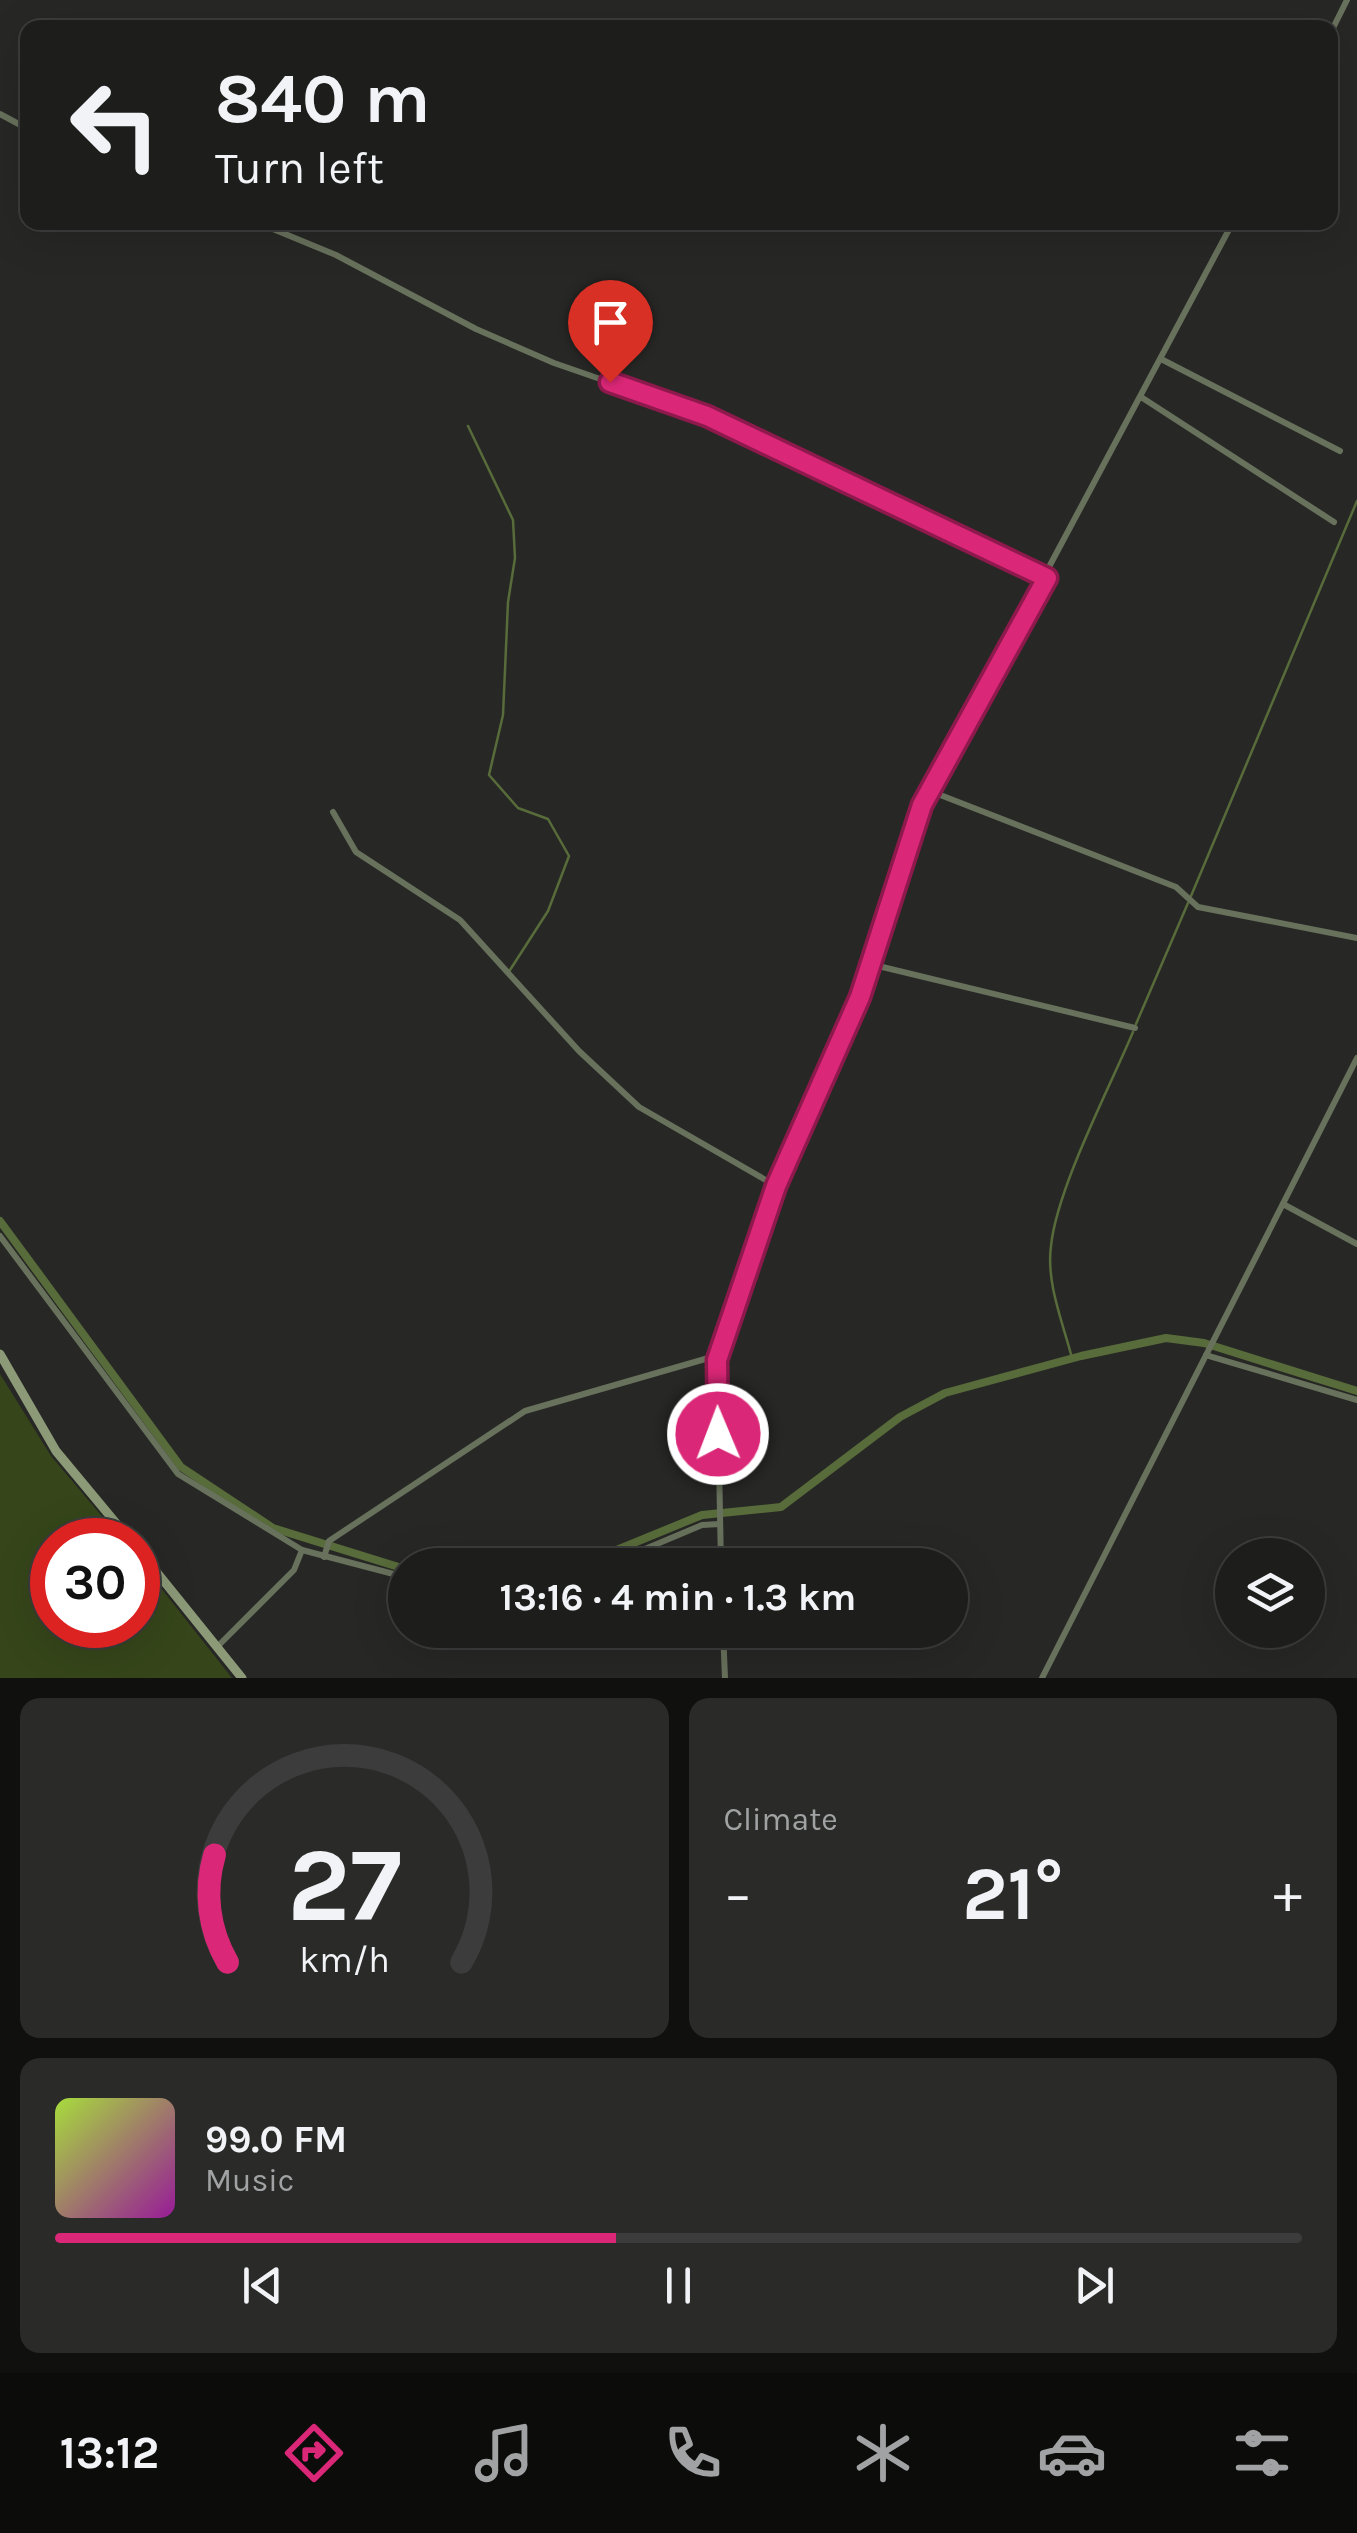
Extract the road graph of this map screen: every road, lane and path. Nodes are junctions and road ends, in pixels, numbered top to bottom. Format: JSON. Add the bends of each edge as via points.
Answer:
{"nodes":[{"id":1,"x":275,"y":230,"type":"edge"},
{"id":2,"x":1229,"y":230,"type":"edge"},
{"id":3,"x":1162,"y":359,"type":"junction"},
{"id":4,"x":1142,"y":397,"type":"junction"},
{"id":5,"x":1340,"y":451,"type":"dead end"},
{"id":6,"x":1334,"y":522,"type":"dead end"},
{"id":7,"x":1047,"y":578,"type":"junction"},
{"id":8,"x":930,"y":791,"type":"junction"},
{"id":9,"x":332,"y":812,"type":"dead end"},
{"id":10,"x":1357,"y":938,"type":"edge"},
{"id":11,"x":870,"y":964,"type":"junction"},
{"id":12,"x":1134,"y":1028,"type":"dead end"},
{"id":13,"x":1357,"y":1058,"type":"edge"},
{"id":14,"x":776,"y":1186,"type":"junction"},
{"id":15,"x":1283,"y":1204,"type":"junction"},
{"id":16,"x":0,"y":1236,"type":"edge"},
{"id":17,"x":1357,"y":1244,"type":"edge"},
{"id":18,"x":0,"y":1354,"type":"edge"},
{"id":19,"x":1207,"y":1354,"type":"junction"},
{"id":20,"x":718,"y":1355,"type":"junction"},
{"id":21,"x":1357,"y":1400,"type":"edge"},
{"id":22,"x":112,"y":1518,"type":"edge"},
{"id":23,"x":720,"y":1522,"type":"junction"},
{"id":24,"x":647,"y":1548,"type":"edge"},
{"id":25,"x":721,"y":1548,"type":"edge"},
{"id":26,"x":326,"y":1549,"type":"junction"},
{"id":27,"x":302,"y":1550,"type":"junction"},
{"id":28,"x":388,"y":1571,"type":"edge"},
{"id":29,"x":160,"y":1575,"type":"edge"},
{"id":30,"x":219,"y":1645,"type":"junction"},
{"id":31,"x":724,"y":1648,"type":"edge"},
{"id":32,"x":242,"y":1678,"type":"edge"},
{"id":33,"x":725,"y":1678,"type":"edge"},
{"id":34,"x":1042,"y":1678,"type":"edge"}],
"edges":[{"from":1,"to":7,"type":"street","via":[[476,329],[720,422]]},
{"from":2,"to":3,"type":"street"},
{"from":3,"to":4,"type":"street"},
{"from":3,"to":5,"type":"street"},
{"from":4,"to":6,"type":"street"},
{"from":4,"to":7,"type":"street"},
{"from":7,"to":8,"type":"street"},
{"from":8,"to":10,"type":"street","via":[[1176,887],[1198,907]]},
{"from":8,"to":11,"type":"street"},
{"from":9,"to":14,"type":"street","via":[[356,852],[460,920],[578,1051],[639,1107]]},
{"from":11,"to":12,"type":"street"},
{"from":11,"to":14,"type":"street"},
{"from":13,"to":15,"type":"street"},
{"from":14,"to":20,"type":"street"},
{"from":15,"to":17,"type":"street"},
{"from":15,"to":19,"type":"street"},
{"from":16,"to":27,"type":"street","via":[[168,1464]]},
{"from":18,"to":22,"type":"main road","via":[[56,1451]]},
{"from":19,"to":21,"type":"street"},
{"from":19,"to":34,"type":"street"},
{"from":20,"to":23,"type":"street"},
{"from":20,"to":26,"type":"street","via":[[525,1411]]},
{"from":23,"to":24,"type":"street"},
{"from":23,"to":25,"type":"street"},
{"from":26,"to":27,"type":"street"},
{"from":26,"to":28,"type":"street"},
{"from":27,"to":30,"type":"street","via":[[294,1570]]},
{"from":29,"to":30,"type":"main road"},
{"from":30,"to":32,"type":"main road"},
{"from":31,"to":33,"type":"street"}]}
